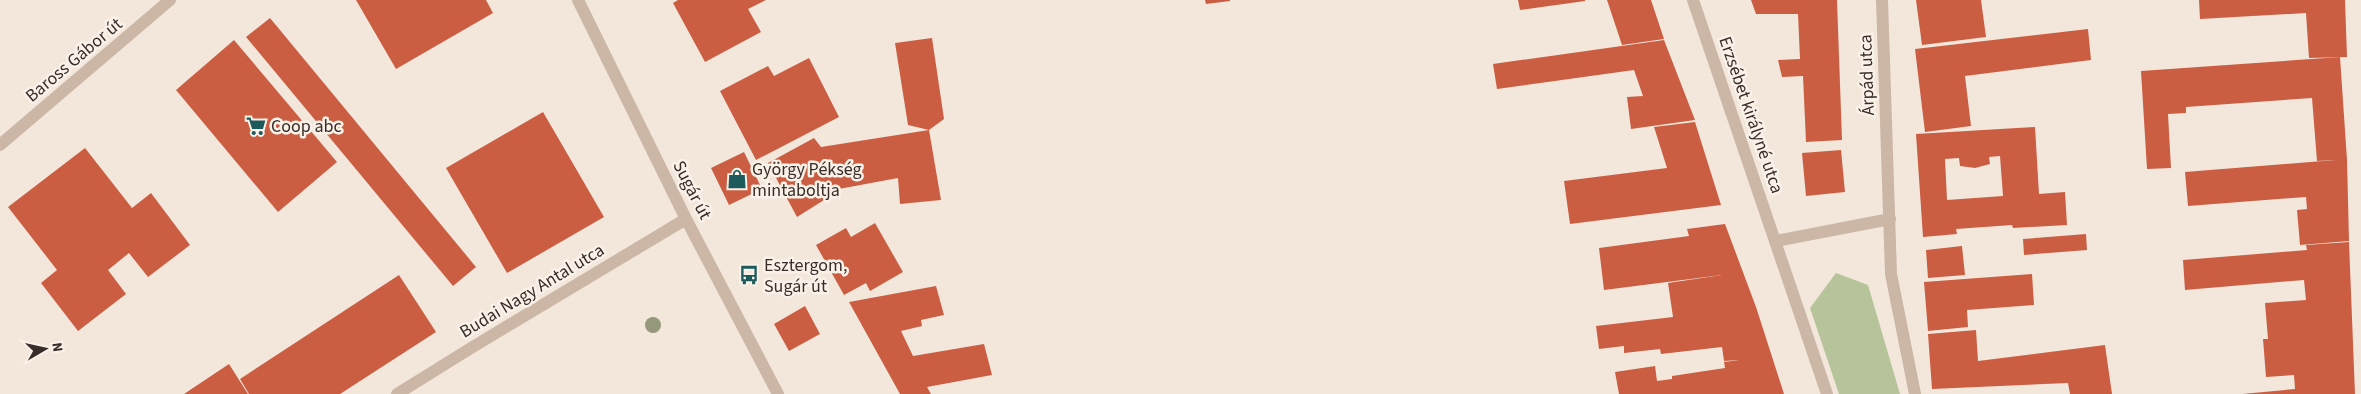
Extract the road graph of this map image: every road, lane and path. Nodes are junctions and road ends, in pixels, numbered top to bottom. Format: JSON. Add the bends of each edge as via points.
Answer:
{"nodes":[{"id":1,"x":170,"y":0,"type":"edge"},
{"id":2,"x":578,"y":0,"type":"edge"},
{"id":3,"x":1693,"y":0,"type":"edge"},
{"id":4,"x":1882,"y":0,"type":"edge"},
{"id":5,"x":0,"y":145,"type":"edge"},
{"id":6,"x":686,"y":219,"type":"junction"},
{"id":7,"x":1890,"y":219,"type":"junction"},
{"id":8,"x":1776,"y":241,"type":"junction"},
{"id":9,"x":397,"y":394,"type":"edge"},
{"id":10,"x":778,"y":394,"type":"edge"},
{"id":11,"x":1827,"y":394,"type":"edge"},
{"id":12,"x":1916,"y":394,"type":"edge"}],
"edges":[{"from":1,"to":5,"type":"street","name":"Baross Gábor út"},
{"from":2,"to":6,"type":"street","name":"Sugár út"},
{"from":3,"to":8,"type":"street","name":"Erzsébet királyné utca"},
{"from":4,"to":7,"type":"street","name":"Árpád utca"},
{"from":6,"to":9,"type":"street","name":"Budai Nagy Antal utca"},
{"from":6,"to":10,"type":"street","name":"Sugár út"},
{"from":7,"to":8,"type":"street"},
{"from":7,"to":12,"type":"street","via":[[1891,274]]},
{"from":8,"to":11,"type":"street","name":"Erzsébet királyné utca"}]}
